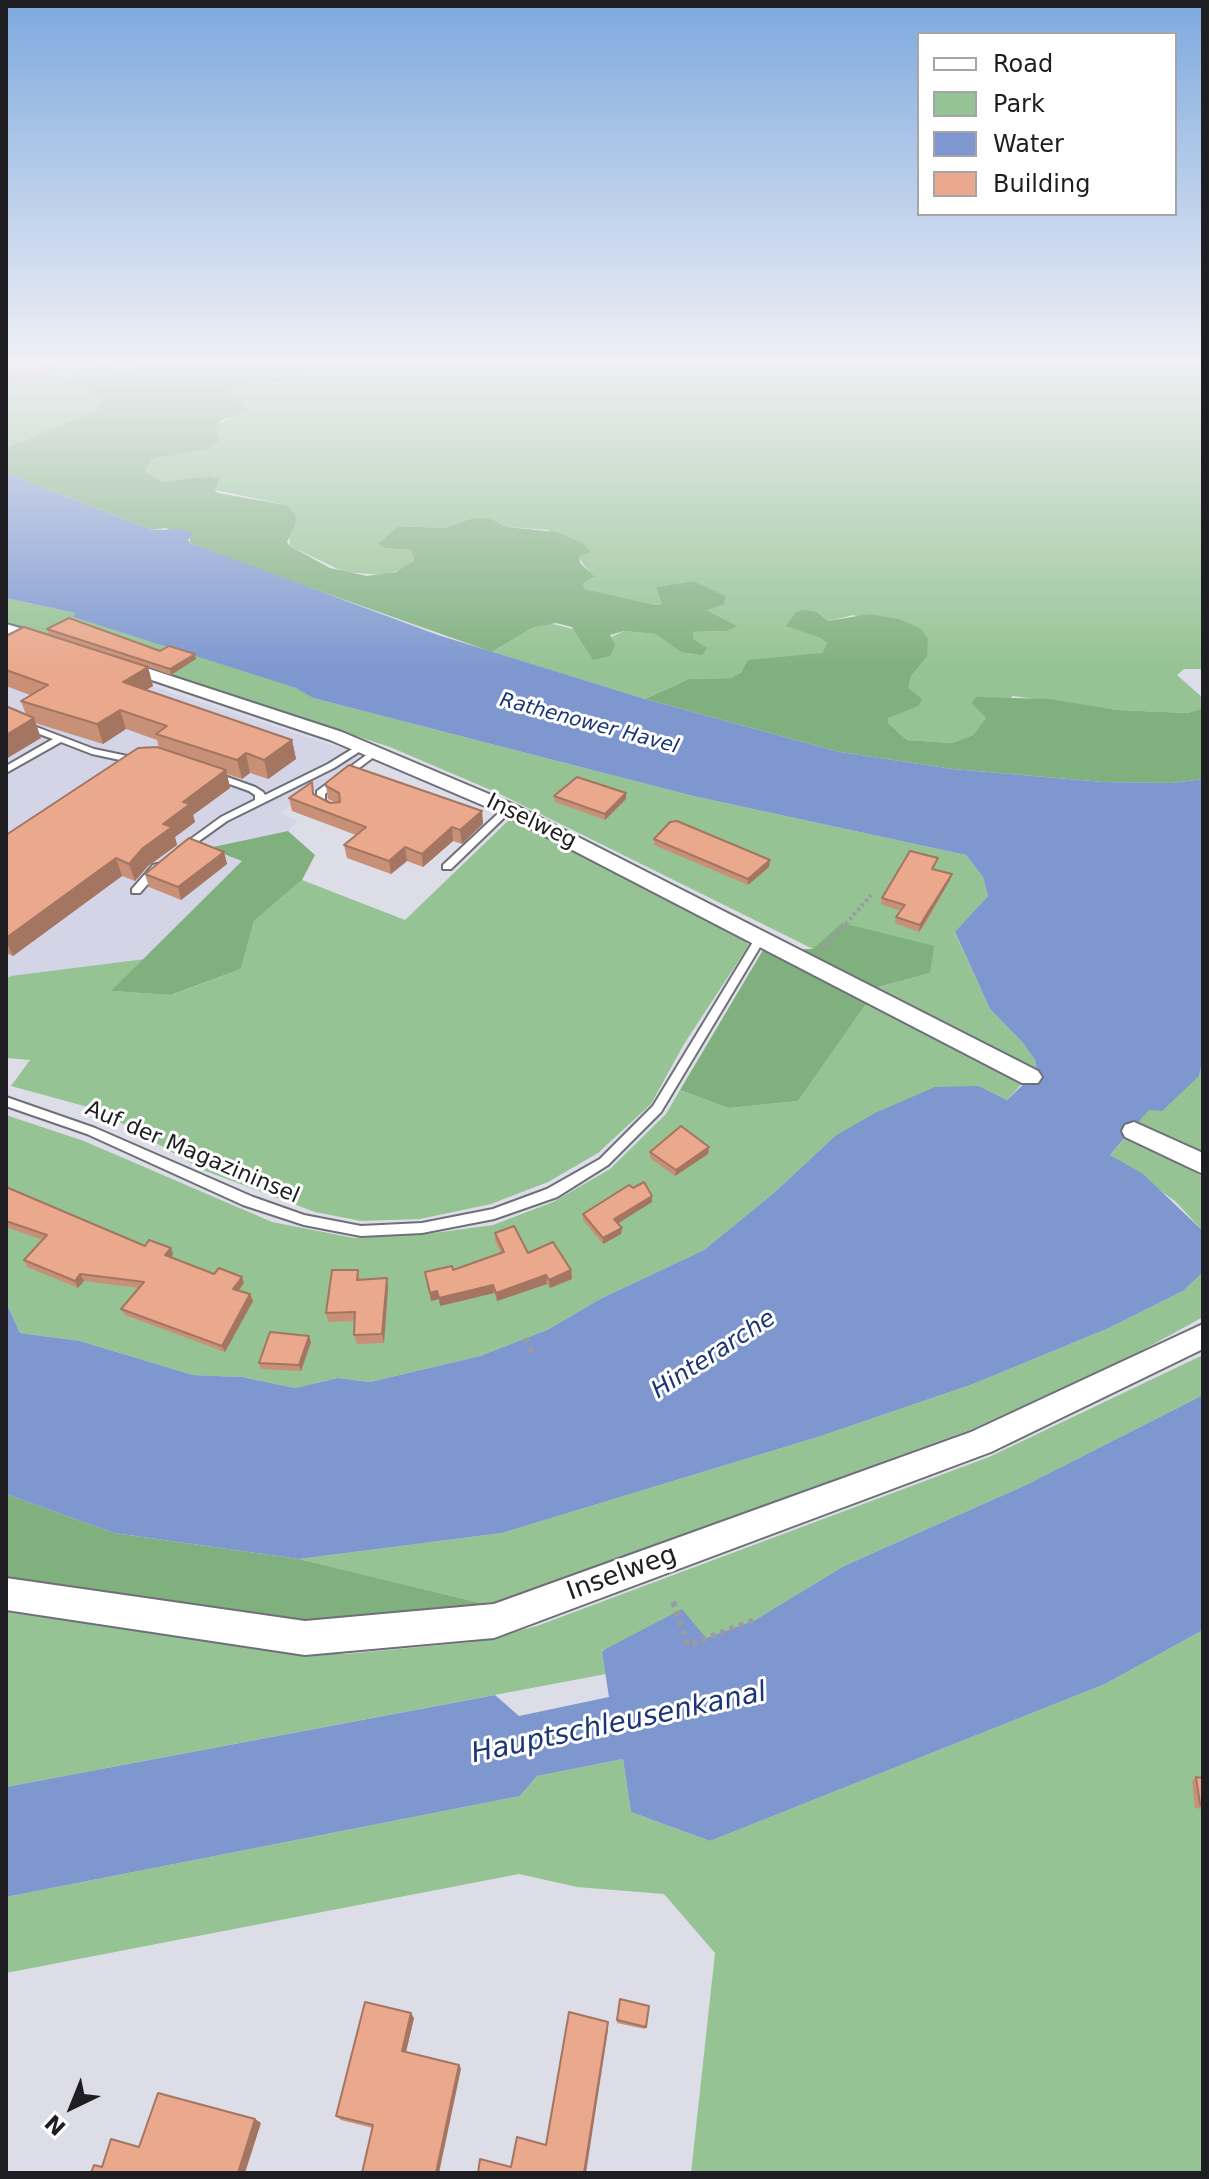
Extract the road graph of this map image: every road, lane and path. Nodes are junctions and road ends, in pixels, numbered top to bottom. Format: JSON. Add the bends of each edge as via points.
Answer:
{"nodes":[{"id":1,"x":6,"y":629,"type":"edge"},
{"id":2,"x":68,"y":648,"type":"edge"},
{"id":3,"x":98,"y":657,"type":"edge"},
{"id":4,"x":6,"y":711,"type":"edge"},
{"id":5,"x":60,"y":739,"type":"junction"},
{"id":6,"x":369,"y":748,"type":"junction"},
{"id":7,"x":150,"y":759,"type":"edge"},
{"id":8,"x":123,"y":760,"type":"junction"},
{"id":9,"x":110,"y":768,"type":"edge"},
{"id":10,"x":6,"y":770,"type":"edge"},
{"id":11,"x":208,"y":774,"type":"edge"},
{"id":12,"x":260,"y":800,"type":"junction"},
{"id":13,"x":508,"y":809,"type":"junction"},
{"id":14,"x":337,"y":811,"type":"edge"},
{"id":15,"x":177,"y":853,"type":"edge"},
{"id":16,"x":165,"y":861,"type":"edge"},
{"id":17,"x":447,"y":867,"type":"dead end"},
{"id":18,"x":136,"y":891,"type":"dead end"},
{"id":19,"x":871,"y":895,"type":"dead end"},
{"id":20,"x":761,"y":937,"type":"junction"},
{"id":21,"x":811,"y":963,"type":"junction"},
{"id":22,"x":1030,"y":1077,"type":"dead end"},
{"id":23,"x":6,"y":1101,"type":"edge"},
{"id":24,"x":1134,"y":1131,"type":"dead end"},
{"id":25,"x":1203,"y":1164,"type":"edge"},
{"id":26,"x":1203,"y":1336,"type":"edge"},
{"id":27,"x":526,"y":1338,"type":"dead end"},
{"id":28,"x":532,"y":1353,"type":"dead end"},
{"id":29,"x":6,"y":1594,"type":"edge"},
{"id":30,"x":673,"y":1602,"type":"dead end"},
{"id":31,"x":755,"y":1620,"type":"dead end"}],
"edges":[{"from":1,"to":2,"type":"street"},
{"from":3,"to":6,"type":"street","name":"Inselweg"},
{"from":4,"to":5,"type":"lane","via":[[23,725]]},
{"from":5,"to":8,"type":"lane"},
{"from":5,"to":10,"type":"lane"},
{"from":6,"to":12,"type":"lane"},
{"from":6,"to":13,"type":"street","name":"Inselweg"},
{"from":6,"to":14,"type":"lane","via":[[320,793],[320,802]]},
{"from":7,"to":8,"type":"lane"},
{"from":8,"to":9,"type":"lane"},
{"from":11,"to":12,"type":"lane","via":[[252,789]]},
{"from":12,"to":15,"type":"lane"},
{"from":13,"to":17,"type":"lane"},
{"from":13,"to":20,"type":"street","name":"Inselweg"},
{"from":16,"to":18,"type":"lane"},
{"from":19,"to":21,"type":"path"},
{"from":20,"to":21,"type":"street","name":"Inselweg"},
{"from":20,"to":23,"type":"lane","name":"Auf der Magazininsel","via":[[657,1109],[604,1162],[552,1193],[494,1214],[422,1228],[361,1231],[304,1220]]},
{"from":21,"to":22,"type":"street","name":"Inselweg"},
{"from":24,"to":25,"type":"street"},
{"from":26,"to":29,"type":"street","name":"Inselweg","via":[[980,1442],[494,1621],[305,1638]]},
{"from":27,"to":28,"type":"path"},
{"from":30,"to":31,"type":"path","via":[[688,1645]]}]}
